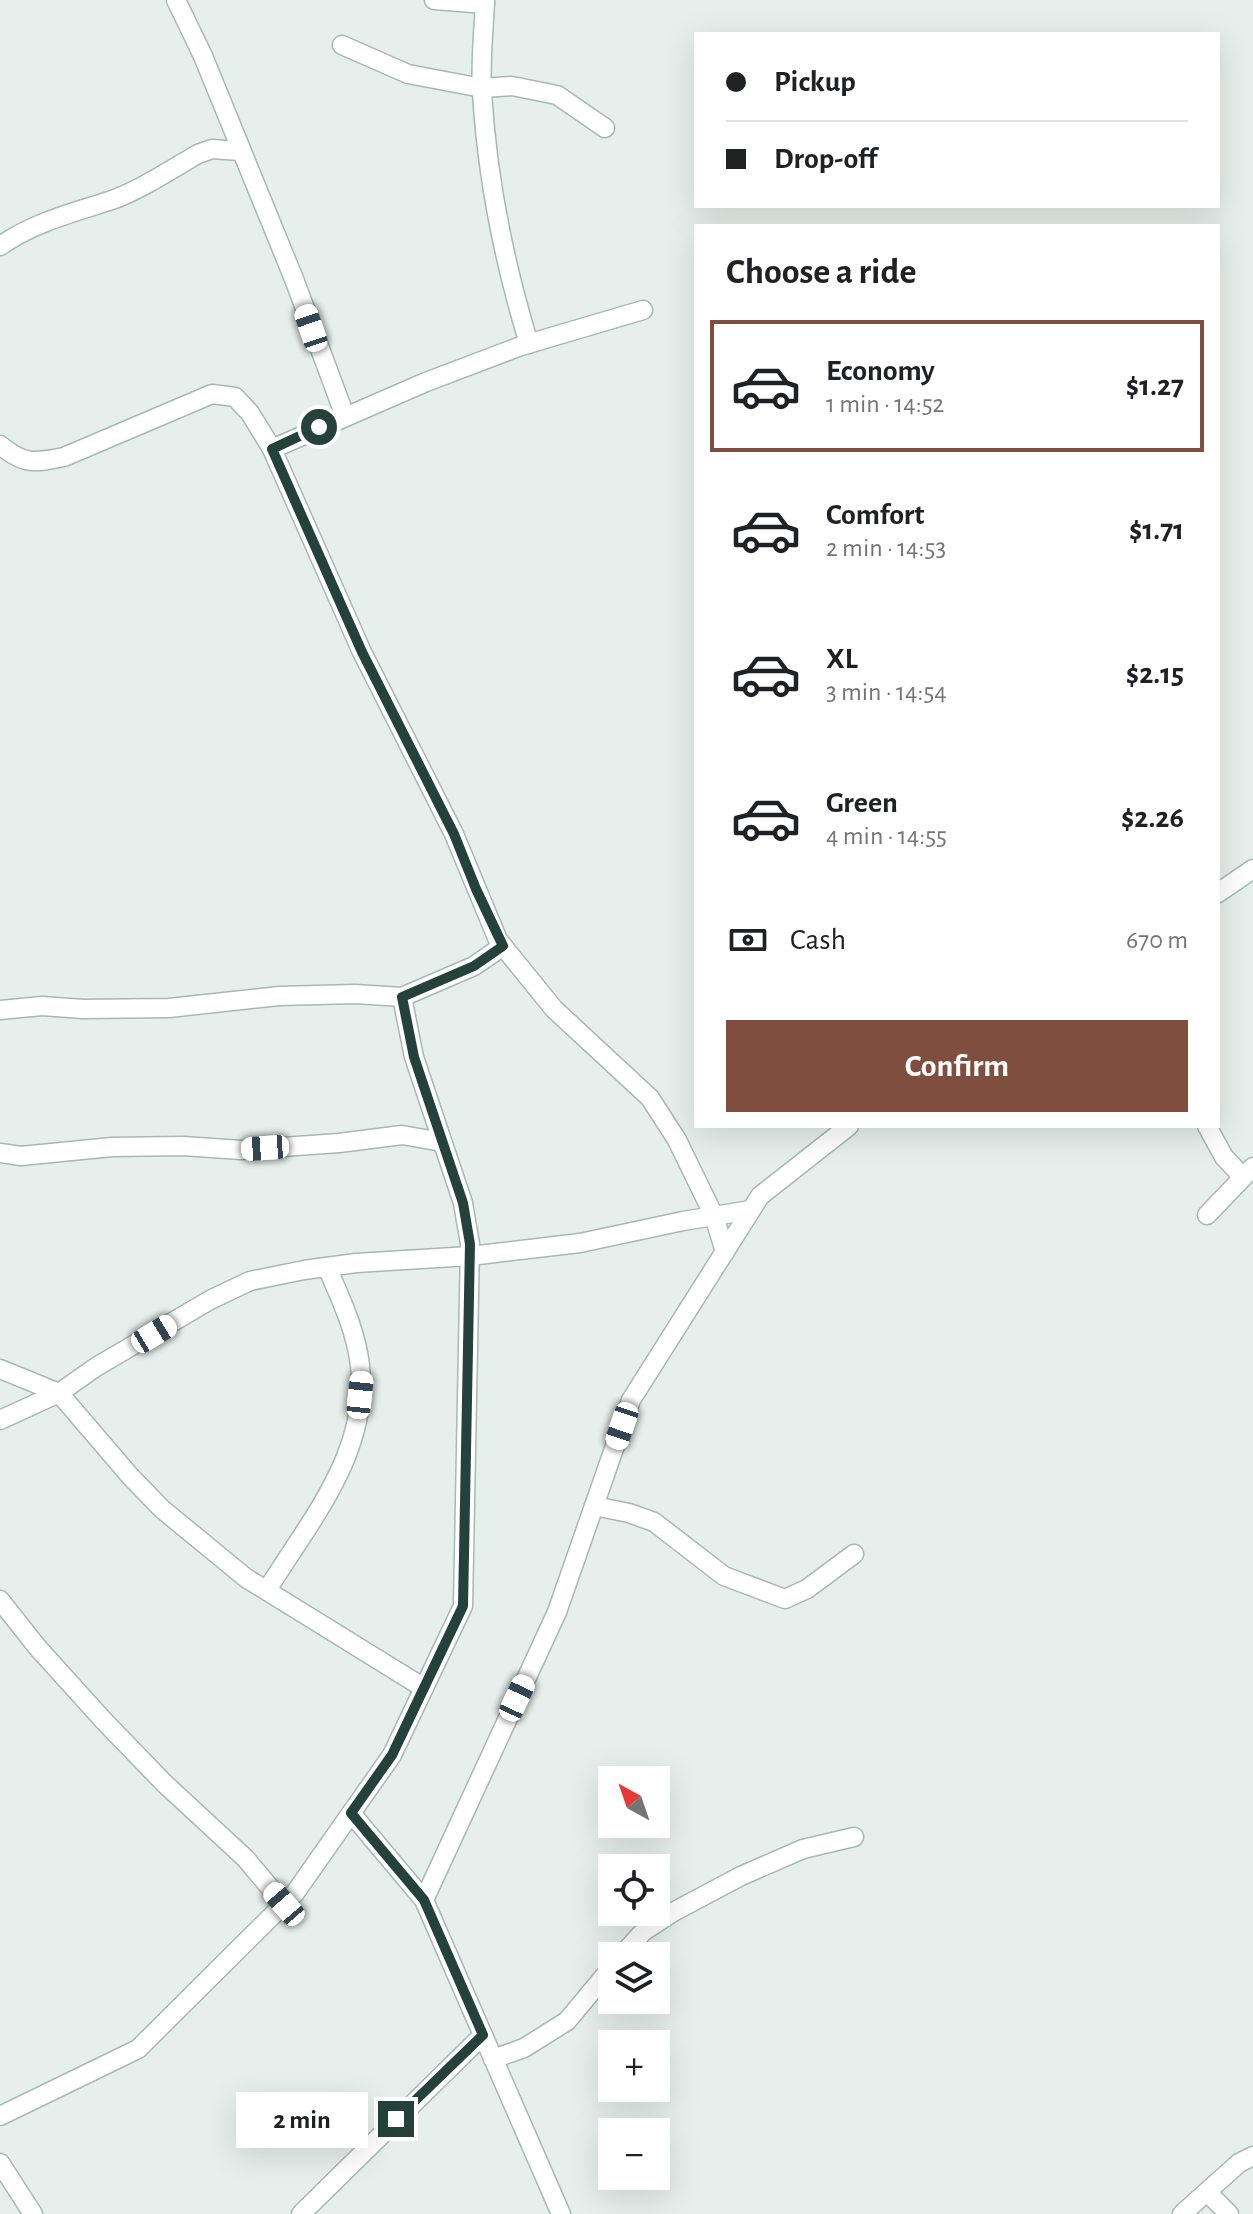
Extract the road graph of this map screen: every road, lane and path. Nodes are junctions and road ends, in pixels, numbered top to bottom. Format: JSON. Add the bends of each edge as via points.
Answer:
{"nodes":[{"id":1,"x":176,"y":0,"type":"edge"},
{"id":2,"x":434,"y":0,"type":"edge"},
{"id":3,"x":485,"y":2,"type":"edge"},
{"id":4,"x":342,"y":45,"type":"dead end"},
{"id":5,"x":482,"y":88,"type":"junction"},
{"id":6,"x":605,"y":128,"type":"dead end"},
{"id":7,"x":240,"y":151,"type":"junction"},
{"id":8,"x":0,"y":246,"type":"edge"},
{"id":9,"x":643,"y":310,"type":"dead end"},
{"id":10,"x":529,"y":344,"type":"junction"},
{"id":11,"x":345,"y":416,"type":"junction"},
{"id":12,"x":0,"y":445,"type":"edge"},
{"id":13,"x":272,"y":449,"type":"junction"},
{"id":14,"x":1253,"y":869,"type":"edge"},
{"id":15,"x":1220,"y":892,"type":"edge"},
{"id":16,"x":503,"y":946,"type":"junction"},
{"id":17,"x":402,"y":997,"type":"junction"},
{"id":18,"x":0,"y":1010,"type":"edge"},
{"id":19,"x":846,"y":1128,"type":"edge"},
{"id":20,"x":1208,"y":1128,"type":"edge"},
{"id":21,"x":442,"y":1142,"type":"junction"},
{"id":22,"x":0,"y":1153,"type":"edge"},
{"id":23,"x":1247,"y":1172,"type":"edge"},
{"id":24,"x":751,"y":1210,"type":"junction"},
{"id":25,"x":1207,"y":1215,"type":"dead end"},
{"id":26,"x":714,"y":1216,"type":"junction"},
{"id":27,"x":725,"y":1252,"type":"junction"},
{"id":28,"x":470,"y":1256,"type":"junction"},
{"id":29,"x":327,"y":1267,"type":"junction"},
{"id":30,"x":0,"y":1369,"type":"edge"},
{"id":31,"x":59,"y":1393,"type":"junction"},
{"id":32,"x":0,"y":1420,"type":"edge"},
{"id":33,"x":594,"y":1506,"type":"junction"},
{"id":34,"x":854,"y":1554,"type":"dead end"},
{"id":35,"x":267,"y":1590,"type":"junction"},
{"id":36,"x":0,"y":1600,"type":"edge"},
{"id":37,"x":424,"y":1688,"type":"junction"},
{"id":38,"x":351,"y":1813,"type":"junction"},
{"id":39,"x":854,"y":1837,"type":"dead end"},
{"id":40,"x":424,"y":1900,"type":"junction"},
{"id":41,"x":284,"y":1904,"type":"junction"},
{"id":42,"x":634,"y":1942,"type":"edge"},
{"id":43,"x":598,"y":1984,"type":"edge"},
{"id":44,"x":483,"y":2035,"type":"junction"},
{"id":45,"x":493,"y":2059,"type":"junction"},
{"id":46,"x":0,"y":2116,"type":"edge"},
{"id":47,"x":1253,"y":2156,"type":"edge"},
{"id":48,"x":0,"y":2163,"type":"edge"},
{"id":49,"x":1208,"y":2193,"type":"junction"},
{"id":50,"x":555,"y":2211,"type":"edge"},
{"id":51,"x":33,"y":2214,"type":"edge"},
{"id":52,"x":301,"y":2214,"type":"edge"},
{"id":53,"x":1182,"y":2214,"type":"edge"},
{"id":54,"x":1229,"y":2214,"type":"edge"}],
"edges":[{"from":1,"to":7,"type":"street"},
{"from":2,"to":3,"type":"street"},
{"from":3,"to":5,"type":"street"},
{"from":4,"to":5,"type":"street","via":[[408,74]]},
{"from":5,"to":6,"type":"street","via":[[512,86],[557,95]]},
{"from":5,"to":10,"type":"street","via":[[489,167]]},
{"from":7,"to":8,"type":"street","via":[[198,154],[111,200],[44,223]]},
{"from":7,"to":11,"type":"street"},
{"from":9,"to":10,"type":"street"},
{"from":10,"to":11,"type":"street"},
{"from":11,"to":13,"type":"street"},
{"from":12,"to":13,"type":"street","via":[[16,459],[64,457],[212,394],[235,397]]},
{"from":13,"to":16,"type":"street"},
{"from":14,"to":15,"type":"street"},
{"from":16,"to":17,"type":"street","via":[[474,966]]},
{"from":16,"to":26,"type":"street","via":[[554,1009],[650,1098]]},
{"from":17,"to":18,"type":"street","via":[[279,996],[169,1008]]},
{"from":17,"to":21,"type":"street","via":[[414,1057]]},
{"from":19,"to":24,"type":"street","via":[[760,1196]]},
{"from":20,"to":23,"type":"street","via":[[1224,1157]]},
{"from":21,"to":22,"type":"street","via":[[402,1135],[241,1150],[169,1146]]},
{"from":21,"to":28,"type":"street","via":[[463,1203]]},
{"from":23,"to":25,"type":"street"},
{"from":24,"to":26,"type":"street"},
{"from":24,"to":27,"type":"street"},
{"from":26,"to":27,"type":"street"},
{"from":26,"to":28,"type":"street","via":[[580,1243]]},
{"from":27,"to":33,"type":"street","via":[[631,1400]]},
{"from":28,"to":29,"type":"street"},
{"from":28,"to":37,"type":"street","via":[[463,1606]]},
{"from":29,"to":31,"type":"street","via":[[250,1281]]},
{"from":29,"to":35,"type":"street","via":[[357,1347],[361,1379],[353,1442],[327,1500]]},
{"from":30,"to":31,"type":"street"},
{"from":31,"to":32,"type":"street"},
{"from":31,"to":35,"type":"street","via":[[162,1509]]},
{"from":33,"to":34,"type":"street","via":[[654,1522],[724,1576],[785,1599]]},
{"from":33,"to":40,"type":"street","via":[[557,1612]]},
{"from":35,"to":37,"type":"street"},
{"from":36,"to":41,"type":"street","via":[[104,1721],[245,1858]]},
{"from":37,"to":38,"type":"street","via":[[392,1755]]},
{"from":38,"to":40,"type":"street"},
{"from":38,"to":41,"type":"street"},
{"from":39,"to":42,"type":"street","via":[[803,1849],[741,1876],[675,1911]]},
{"from":40,"to":44,"type":"street"},
{"from":41,"to":46,"type":"street","via":[[138,2049]]},
{"from":43,"to":45,"type":"street","via":[[567,2021],[524,2048]]},
{"from":44,"to":45,"type":"street"},
{"from":44,"to":52,"type":"street"},
{"from":45,"to":50,"type":"street"},
{"from":47,"to":49,"type":"street"},
{"from":48,"to":51,"type":"street"},
{"from":49,"to":53,"type":"street"},
{"from":49,"to":54,"type":"street"}]}
